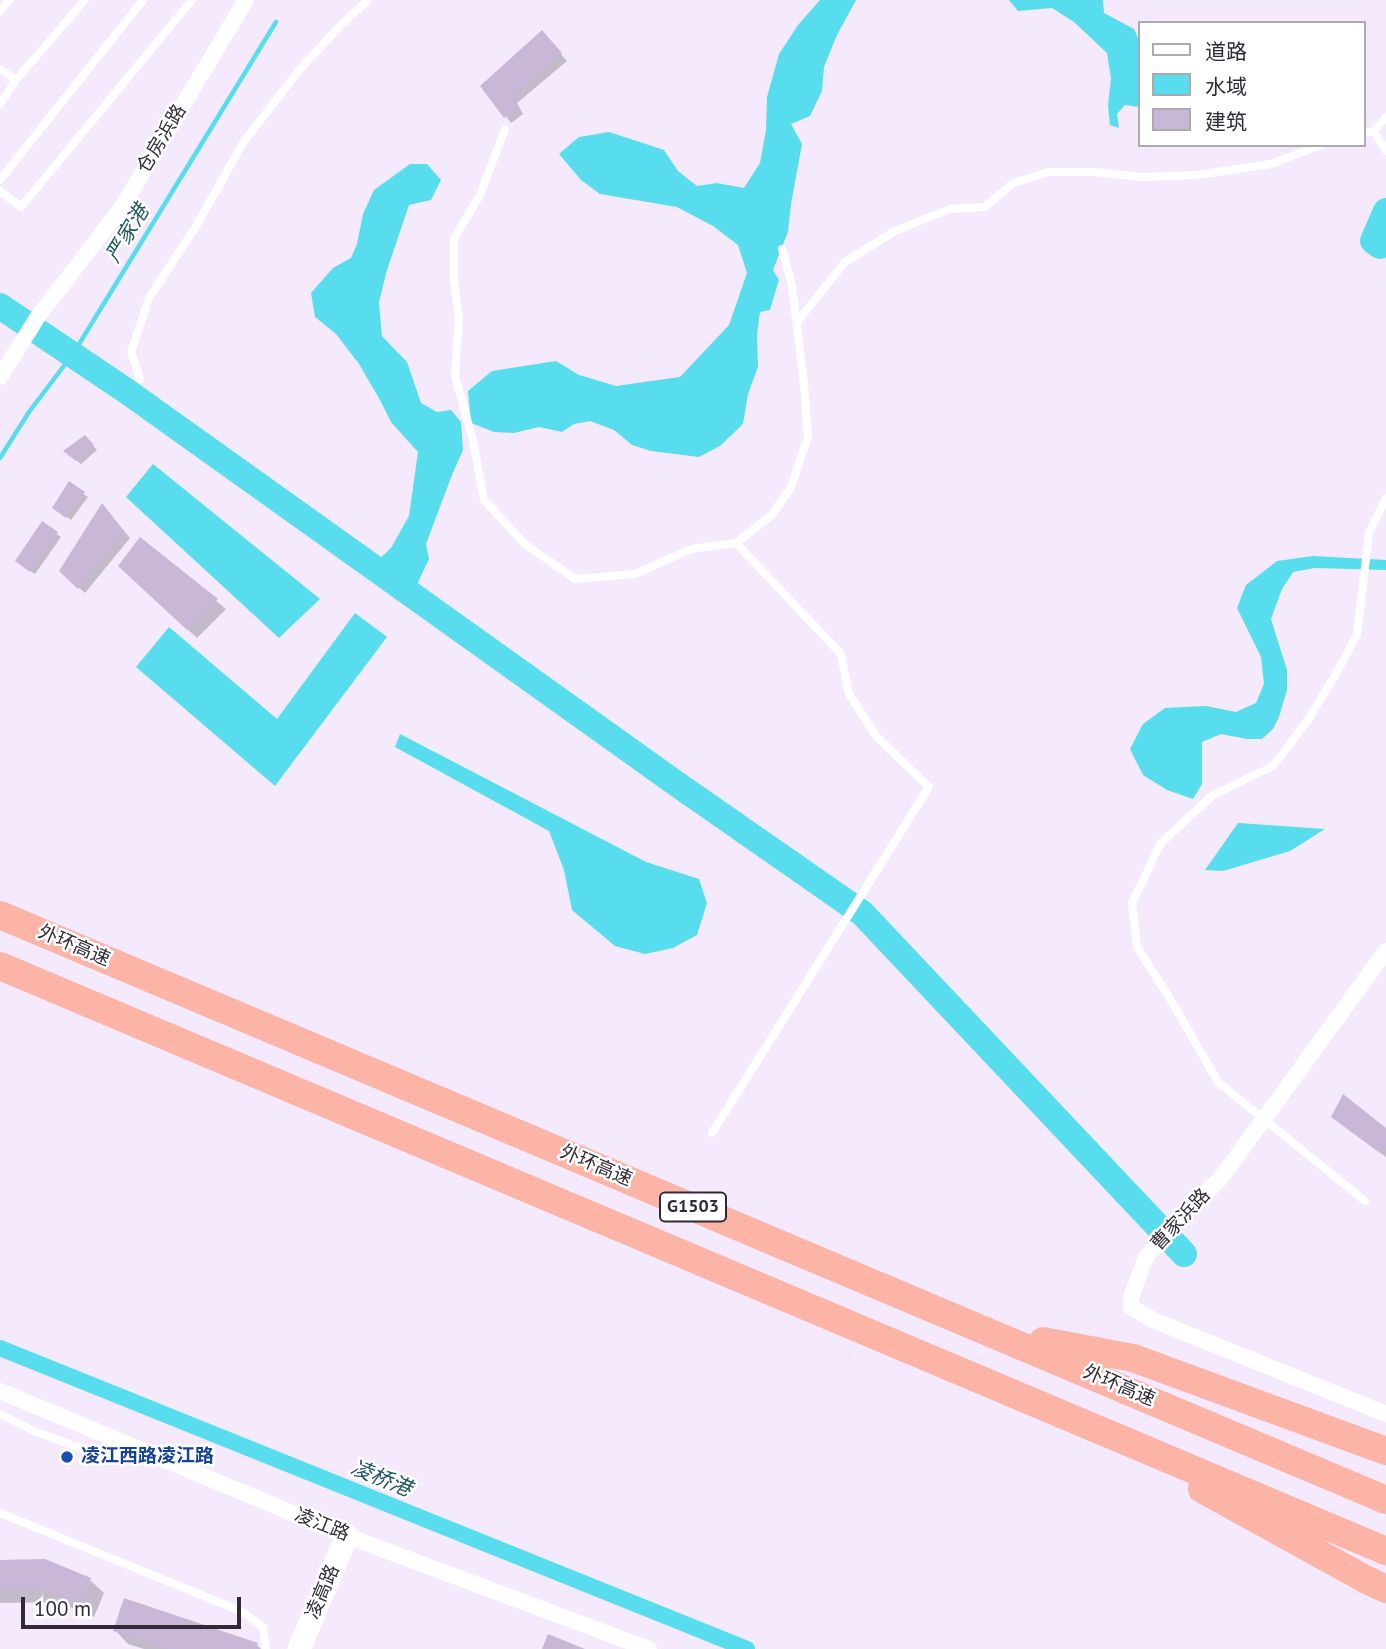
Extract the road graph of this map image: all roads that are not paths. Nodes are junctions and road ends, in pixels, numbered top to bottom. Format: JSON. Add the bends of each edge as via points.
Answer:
{"nodes":[{"id":1,"x":9,"y":0,"type":"edge"},
{"id":2,"x":85,"y":0,"type":"edge"},
{"id":3,"x":143,"y":0,"type":"edge"},
{"id":4,"x":192,"y":0,"type":"edge"},
{"id":5,"x":246,"y":0,"type":"edge"},
{"id":6,"x":368,"y":0,"type":"edge"},
{"id":7,"x":0,"y":11,"type":"edge"},
{"id":8,"x":0,"y":69,"type":"edge"},
{"id":9,"x":16,"y":80,"type":"junction"},
{"id":10,"x":0,"y":104,"type":"edge"},
{"id":11,"x":1386,"y":117,"type":"edge"},
{"id":12,"x":505,"y":129,"type":"dead end"},
{"id":13,"x":1374,"y":131,"type":"junction"},
{"id":14,"x":1365,"y":133,"type":"edge"},
{"id":15,"x":1316,"y":147,"type":"edge"},
{"id":16,"x":1386,"y":151,"type":"edge"},
{"id":17,"x":0,"y":180,"type":"edge"},
{"id":18,"x":0,"y":191,"type":"edge"},
{"id":19,"x":782,"y":249,"type":"dead end"},
{"id":20,"x":797,"y":322,"type":"junction"},
{"id":21,"x":0,"y":377,"type":"edge"},
{"id":22,"x":140,"y":379,"type":"dead end"},
{"id":23,"x":1386,"y":498,"type":"edge"},
{"id":24,"x":736,"y":543,"type":"junction"},
{"id":25,"x":0,"y":915,"type":"edge"},
{"id":26,"x":1386,"y":951,"type":"edge"},
{"id":27,"x":0,"y":966,"type":"edge"},
{"id":28,"x":1263,"y":1119,"type":"junction"},
{"id":29,"x":712,"y":1133,"type":"dead end"},
{"id":30,"x":1365,"y":1201,"type":"dead end"},
{"id":31,"x":987,"y":1331,"type":"junction"},
{"id":32,"x":957,"y":1369,"type":"junction"},
{"id":33,"x":0,"y":1391,"type":"edge"},
{"id":34,"x":0,"y":1414,"type":"edge"},
{"id":35,"x":1386,"y":1414,"type":"edge"},
{"id":36,"x":133,"y":1447,"type":"junction"},
{"id":37,"x":1386,"y":1451,"type":"edge"},
{"id":38,"x":1386,"y":1500,"type":"edge"},
{"id":39,"x":0,"y":1513,"type":"edge"},
{"id":40,"x":347,"y":1536,"type":"junction"},
{"id":41,"x":1386,"y":1551,"type":"edge"},
{"id":42,"x":1386,"y":1589,"type":"edge"},
{"id":43,"x":266,"y":1649,"type":"edge"},
{"id":44,"x":299,"y":1649,"type":"edge"},
{"id":45,"x":649,"y":1649,"type":"edge"}],
"edges":[{"from":1,"to":7,"type":"lane"},
{"from":2,"to":9,"type":"lane"},
{"from":3,"to":17,"type":"lane"},
{"from":4,"to":18,"type":"lane","via":[[21,207]]},
{"from":5,"to":21,"type":"street","name":"仓房浜路","via":[[122,207],[37,318]]},
{"from":6,"to":22,"type":"lane","via":[[300,69],[243,143],[149,298],[131,352]]},
{"from":8,"to":9,"type":"lane"},
{"from":9,"to":10,"type":"lane"},
{"from":11,"to":13,"type":"lane"},
{"from":12,"to":24,"type":"lane","via":[[480,195],[454,239],[459,318],[455,374],[484,500],[525,544],[575,579],[635,574],[691,549]]},
{"from":13,"to":14,"type":"lane"},
{"from":13,"to":16,"type":"lane"},
{"from":15,"to":20,"type":"lane","via":[[1272,164],[1197,175],[1048,172],[1013,183],[985,207],[950,209],[895,231],[845,262]]},
{"from":19,"to":20,"type":"lane"},
{"from":20,"to":24,"type":"lane","via":[[808,437],[791,487],[772,515]]},
{"from":23,"to":28,"type":"lane","via":[[1368,533],[1357,635],[1308,720],[1273,766],[1213,795],[1161,843],[1132,903],[1137,947],[1218,1082]]},
{"from":24,"to":29,"type":"lane","via":[[841,654],[849,694],[876,736],[929,787]]},
{"from":25,"to":31,"type":"highway","name":"外环高速","number":"G1503"},
{"from":26,"to":28,"type":"street","name":"曹家浜路"},
{"from":27,"to":32,"type":"highway","number":"G1503"},
{"from":28,"to":30,"type":"lane"},
{"from":28,"to":35,"type":"street","name":"曹家浜路","via":[[1221,1178],[1146,1257],[1131,1307]]},
{"from":31,"to":37,"type":"highway","via":[[1133,1358]]},
{"from":31,"to":38,"type":"highway","name":"外环高速","number":"G1503"},
{"from":32,"to":41,"type":"highway","number":"G1503"},
{"from":32,"to":42,"type":"highway","via":[[1186,1481]]},
{"from":33,"to":36,"type":"street","name":"凌江路"},
{"from":34,"to":36,"type":"lane","via":[[111,1459]]},
{"from":36,"to":40,"type":"street","name":"凌江路"},
{"from":39,"to":43,"type":"lane","via":[[243,1612],[263,1628]]},
{"from":40,"to":44,"type":"street","name":"凌高路"},
{"from":40,"to":45,"type":"street","name":"凌江路"}]}
